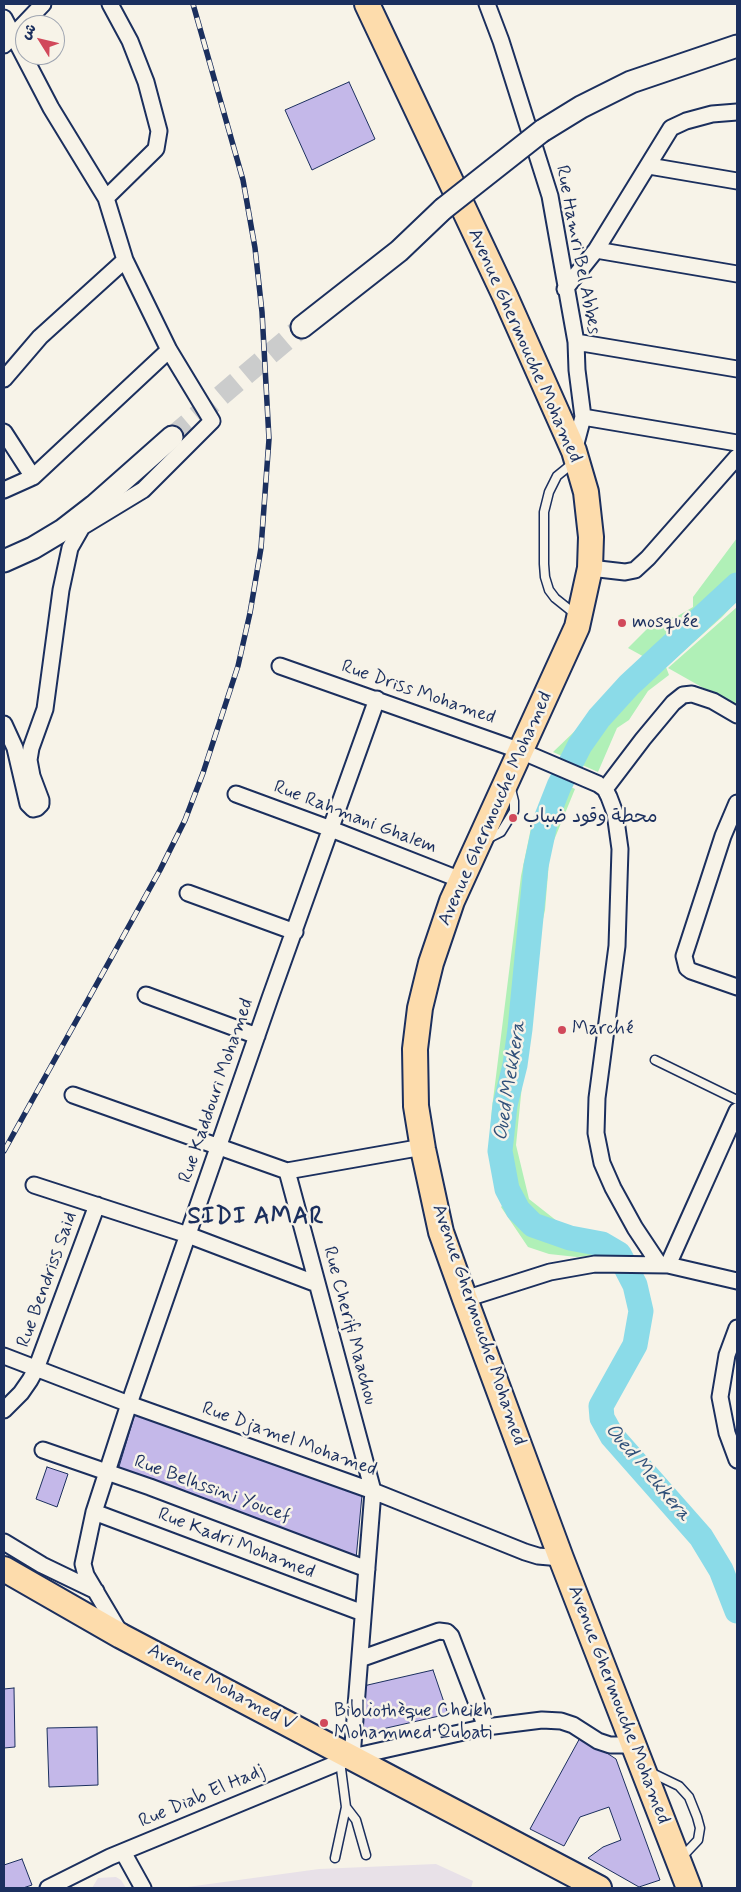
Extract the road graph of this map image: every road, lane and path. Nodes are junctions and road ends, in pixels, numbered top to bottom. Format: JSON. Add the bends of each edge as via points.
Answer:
{"nodes":[{"id":1,"x":44,"y":4,"type":"edge"},
{"id":2,"x":110,"y":4,"type":"edge"},
{"id":3,"x":367,"y":4,"type":"edge"},
{"id":4,"x":487,"y":4,"type":"edge"},
{"id":5,"x":4,"y":18,"type":"edge"},
{"id":6,"x":8,"y":40,"type":"edge"},
{"id":7,"x":737,"y":46,"type":"edge"},
{"id":8,"x":737,"y":112,"type":"edge"},
{"id":9,"x":649,"y":166,"type":"junction"},
{"id":10,"x":737,"y":181,"type":"edge"},
{"id":11,"x":106,"y":198,"type":"junction"},
{"id":12,"x":596,"y":250,"type":"junction"},
{"id":13,"x":125,"y":260,"type":"junction"},
{"id":14,"x":737,"y":274,"type":"edge"},
{"id":15,"x":565,"y":289,"type":"junction"},
{"id":16,"x":302,"y":327,"type":"tunnel mouth"},
{"id":17,"x":576,"y":342,"type":"junction"},
{"id":18,"x":169,"y":350,"type":"junction"},
{"id":19,"x":737,"y":369,"type":"edge"},
{"id":20,"x":4,"y":379,"type":"edge"},
{"id":21,"x":583,"y":417,"type":"junction"},
{"id":22,"x":4,"y":432,"type":"edge"},
{"id":23,"x":172,"y":437,"type":"tunnel mouth"},
{"id":24,"x":737,"y":442,"type":"edge"},
{"id":25,"x":575,"y":456,"type":"junction"},
{"id":26,"x":737,"y":457,"type":"edge"},
{"id":27,"x":33,"y":477,"type":"junction"},
{"id":28,"x":4,"y":490,"type":"edge"},
{"id":29,"x":4,"y":562,"type":"edge"},
{"id":30,"x":590,"y":568,"type":"junction"},
{"id":31,"x":579,"y":617,"type":"junction"},
{"id":32,"x":280,"y":666,"type":"dead end"},
{"id":33,"x":378,"y":699,"type":"junction"},
{"id":34,"x":737,"y":715,"type":"edge"},
{"id":35,"x":4,"y":724,"type":"edge"},
{"id":36,"x":532,"y":756,"type":"junction"},
{"id":37,"x":601,"y":787,"type":"junction"},
{"id":38,"x":236,"y":794,"type":"dead end"},
{"id":39,"x":737,"y":802,"type":"edge"},
{"id":40,"x":331,"y":829,"type":"junction"},
{"id":41,"x":461,"y":880,"type":"junction"},
{"id":42,"x":188,"y":894,"type":"dead end"},
{"id":43,"x":295,"y":932,"type":"junction"},
{"id":44,"x":737,"y":988,"type":"edge"},
{"id":45,"x":146,"y":996,"type":"dead end"},
{"id":46,"x":258,"y":1036,"type":"junction"},
{"id":47,"x":655,"y":1060,"type":"dead end"},
{"id":48,"x":73,"y":1095,"type":"dead end"},
{"id":49,"x":737,"y":1100,"type":"edge"},
{"id":50,"x":737,"y":1111,"type":"edge"},
{"id":51,"x":423,"y":1147,"type":"junction"},
{"id":52,"x":219,"y":1148,"type":"junction"},
{"id":53,"x":287,"y":1171,"type":"junction"},
{"id":54,"x":34,"y":1185,"type":"dead end"},
{"id":55,"x":97,"y":1205,"type":"junction"},
{"id":56,"x":188,"y":1235,"type":"junction"},
{"id":57,"x":657,"y":1264,"type":"junction"},
{"id":58,"x":737,"y":1281,"type":"edge"},
{"id":59,"x":317,"y":1284,"type":"junction"},
{"id":60,"x":465,"y":1299,"type":"junction"},
{"id":61,"x":737,"y":1328,"type":"edge"},
{"id":62,"x":4,"y":1356,"type":"edge"},
{"id":63,"x":36,"y":1368,"type":"junction"},
{"id":64,"x":129,"y":1404,"type":"junction"},
{"id":65,"x":4,"y":1410,"type":"edge"},
{"id":66,"x":42,"y":1450,"type":"dead end"},
{"id":67,"x":737,"y":1460,"type":"edge"},
{"id":68,"x":106,"y":1472,"type":"junction"},
{"id":69,"x":373,"y":1491,"type":"junction"},
{"id":70,"x":94,"y":1512,"type":"junction"},
{"id":71,"x":4,"y":1542,"type":"edge"},
{"id":72,"x":561,"y":1558,"type":"junction"},
{"id":73,"x":4,"y":1569,"type":"edge"},
{"id":74,"x":367,"y":1569,"type":"junction"},
{"id":75,"x":96,"y":1591,"type":"junction"},
{"id":76,"x":363,"y":1613,"type":"junction"},
{"id":77,"x":122,"y":1636,"type":"junction"},
{"id":78,"x":360,"y":1659,"type":"junction"},
{"id":79,"x":486,"y":1727,"type":"junction"},
{"id":80,"x":635,"y":1745,"type":"junction"},
{"id":81,"x":346,"y":1758,"type":"junction"},
{"id":82,"x":644,"y":1769,"type":"junction"},
{"id":83,"x":346,"y":1807,"type":"junction"},
{"id":84,"x":123,"y":1852,"type":"junction"},
{"id":85,"x":366,"y":1855,"type":"dead end"},
{"id":86,"x":334,"y":1858,"type":"dead end"},
{"id":87,"x":682,"y":1876,"type":"edge"},
{"id":88,"x":48,"y":1888,"type":"edge"},
{"id":89,"x":144,"y":1888,"type":"edge"},
{"id":90,"x":599,"y":1888,"type":"edge"}],
"edges":[{"from":1,"to":6,"type":"street"},
{"from":2,"to":11,"type":"street","via":[[130,41],[146,82],[159,132],[156,149]]},
{"from":3,"to":25,"type":"main road","name":"Avenue Ghermouche Mohamed","via":[[505,296]]},
{"from":4,"to":15,"type":"street","name":"Rue Hamri Bel Abbes","via":[[550,196]]},
{"from":5,"to":6,"type":"street"},
{"from":6,"to":11,"type":"street"},
{"from":7,"to":16,"type":"street","bridge":true,"via":[[631,82],[580,107],[542,131]]},
{"from":8,"to":9,"type":"street","via":[[712,114],[671,128]]},
{"from":9,"to":10,"type":"street"},
{"from":9,"to":12,"type":"street"},
{"from":11,"to":13,"type":"street"},
{"from":12,"to":14,"type":"street"},
{"from":12,"to":15,"type":"street"},
{"from":13,"to":18,"type":"street"},
{"from":13,"to":20,"type":"street","via":[[40,337]]},
{"from":15,"to":17,"type":"street","name":"Rue Hamri Bel Abbes"},
{"from":17,"to":19,"type":"street"},
{"from":17,"to":21,"type":"street","name":"Rue Hamri Bel Abbes"},
{"from":18,"to":27,"type":"street"},
{"from":18,"to":35,"type":"street","via":[[212,421],[143,490],[82,527],[70,548],[61,590],[45,709],[26,758],[15,748]]},
{"from":21,"to":24,"type":"street"},
{"from":21,"to":25,"type":"street","name":"Rue Hamri Bel Abbes"},
{"from":22,"to":27,"type":"street"},
{"from":23,"to":29,"type":"street","via":[[63,530]]},
{"from":25,"to":30,"type":"main road","name":"Avenue Ghermouche Mohamed","via":[[586,492],[591,537]]},
{"from":25,"to":31,"type":"lane","via":[[557,476],[549,492],[544,512],[544,564],[547,583],[555,598]]},
{"from":26,"to":30,"type":"street","via":[[635,570]]},
{"from":27,"to":28,"type":"street"},
{"from":30,"to":31,"type":"main road","name":"Avenue Ghermouche Mohamed"},
{"from":31,"to":36,"type":"main road","name":"Avenue Ghermouche Mohamed"},
{"from":32,"to":33,"type":"street","name":"Rue Driss Mohamed"},
{"from":33,"to":36,"type":"street","name":"Rue Driss Mohamed"},
{"from":33,"to":40,"type":"street","name":"Rue Kaddouri Mohamed"},
{"from":34,"to":37,"type":"street","via":[[713,701],[692,694],[683,695]]},
{"from":36,"to":37,"type":"street","name":"Rue Driss Mohamed"},
{"from":36,"to":41,"type":"main road","name":"Avenue Ghermouche Mohamed","via":[[508,778]]},
{"from":37,"to":57,"type":"street","via":[[610,796],[620,849],[617,946],[597,1098],[596,1133],[602,1163],[613,1188]]},
{"from":38,"to":40,"type":"street","name":"Rue Rahmani Ghalem"},
{"from":39,"to":44,"type":"street","via":[[684,956],[691,971]]},
{"from":40,"to":41,"type":"street","name":"Rue Rahmani Ghalem"},
{"from":40,"to":43,"type":"street","name":"Rue Kaddouri Mohamed"},
{"from":41,"to":51,"type":"main road","name":"Avenue Ghermouche Mohamed","via":[[431,963],[420,1008],[415,1058],[416,1106]]},
{"from":42,"to":43,"type":"street"},
{"from":43,"to":46,"type":"street","name":"Rue Kaddouri Mohamed"},
{"from":45,"to":46,"type":"street"},
{"from":46,"to":52,"type":"street","name":"Rue Kaddouri Mohamed"},
{"from":47,"to":49,"type":"lane"},
{"from":48,"to":52,"type":"street"},
{"from":50,"to":57,"type":"street"},
{"from":51,"to":53,"type":"street"},
{"from":51,"to":60,"type":"main road","name":"Avenue Ghermouche Mohamed","via":[[442,1232]]},
{"from":52,"to":53,"type":"street"},
{"from":52,"to":56,"type":"street","name":"Rue Kaddouri Mohamed"},
{"from":53,"to":59,"type":"street","name":"Rue Cherifi Maachou"},
{"from":54,"to":55,"type":"street"},
{"from":55,"to":56,"type":"street"},
{"from":55,"to":63,"type":"street","name":"Rue Bendriss Said"},
{"from":56,"to":59,"type":"street"},
{"from":56,"to":64,"type":"street","name":"Rue Kaddouri Mohamed"},
{"from":57,"to":58,"type":"street"},
{"from":57,"to":60,"type":"street","via":[[595,1264],[550,1272]]},
{"from":59,"to":69,"type":"street","name":"Rue Cherifi Maachou"},
{"from":60,"to":72,"type":"main road","name":"Avenue Ghermouche Mohamed"},
{"from":61,"to":67,"type":"street","via":[[727,1355],[720,1397],[727,1433]]},
{"from":62,"to":63,"type":"street","name":"Rue Djamel Mohamed"},
{"from":63,"to":64,"type":"street","name":"Rue Djamel Mohamed"},
{"from":63,"to":65,"type":"street","name":"Rue Bendriss Said"},
{"from":64,"to":68,"type":"street","name":"Rue Kaddouri Mohamed"},
{"from":64,"to":69,"type":"street","name":"Rue Djamel Mohamed"},
{"from":66,"to":68,"type":"street","name":"Rue Belhssini Youcef"},
{"from":68,"to":70,"type":"street","name":"Rue Kaddouri Mohamed"},
{"from":68,"to":74,"type":"street","name":"Rue Belhssini Youcef"},
{"from":69,"to":72,"type":"street","name":"Rue Djamel Mohamed","via":[[524,1552]]},
{"from":69,"to":74,"type":"street","name":"Rue Cherifi Maachou"},
{"from":70,"to":75,"type":"street","name":"Rue Kaddouri Mohamed","via":[[83,1564]]},
{"from":70,"to":76,"type":"street","name":"Rue Kadri Mohamed"},
{"from":71,"to":75,"type":"street"},
{"from":72,"to":80,"type":"main road","name":"Avenue Ghermouche Mohamed"},
{"from":73,"to":77,"type":"main road","name":"Avenue Mohamed V"},
{"from":74,"to":76,"type":"street","name":"Rue Cherifi Maachou"},
{"from":75,"to":77,"type":"street","name":"Rue Kaddouri Mohamed"},
{"from":76,"to":78,"type":"street","name":"Rue Cherifi Maachou"},
{"from":77,"to":81,"type":"main road","name":"Avenue Mohamed V"},
{"from":78,"to":79,"type":"street","via":[[440,1631],[447,1632]]},
{"from":78,"to":81,"type":"street","name":"Rue Cherifi Maachou"},
{"from":79,"to":80,"type":"street","name":"Rue Diab El Hadj","via":[[542,1720],[561,1721],[610,1745]]},
{"from":79,"to":81,"type":"street","name":"Rue Diab El Hadj"},
{"from":80,"to":82,"type":"main road","name":"Avenue Ghermouche Mohamed"},
{"from":81,"to":83,"type":"lane"},
{"from":81,"to":84,"type":"street","name":"Rue Diab El Hadj"},
{"from":81,"to":90,"type":"main road","name":"Avenue Mohamed V"},
{"from":82,"to":87,"type":"main road","name":"Avenue Ghermouche Mohamed"},
{"from":82,"to":87,"type":"lane","via":[[679,1786],[689,1797],[697,1817],[700,1828],[698,1840]]},
{"from":83,"to":85,"type":"lane","via":[[356,1820]]},
{"from":83,"to":86,"type":"lane"},
{"from":84,"to":88,"type":"street","name":"Rue Diab El Hadj"},
{"from":84,"to":89,"type":"street"}]}
